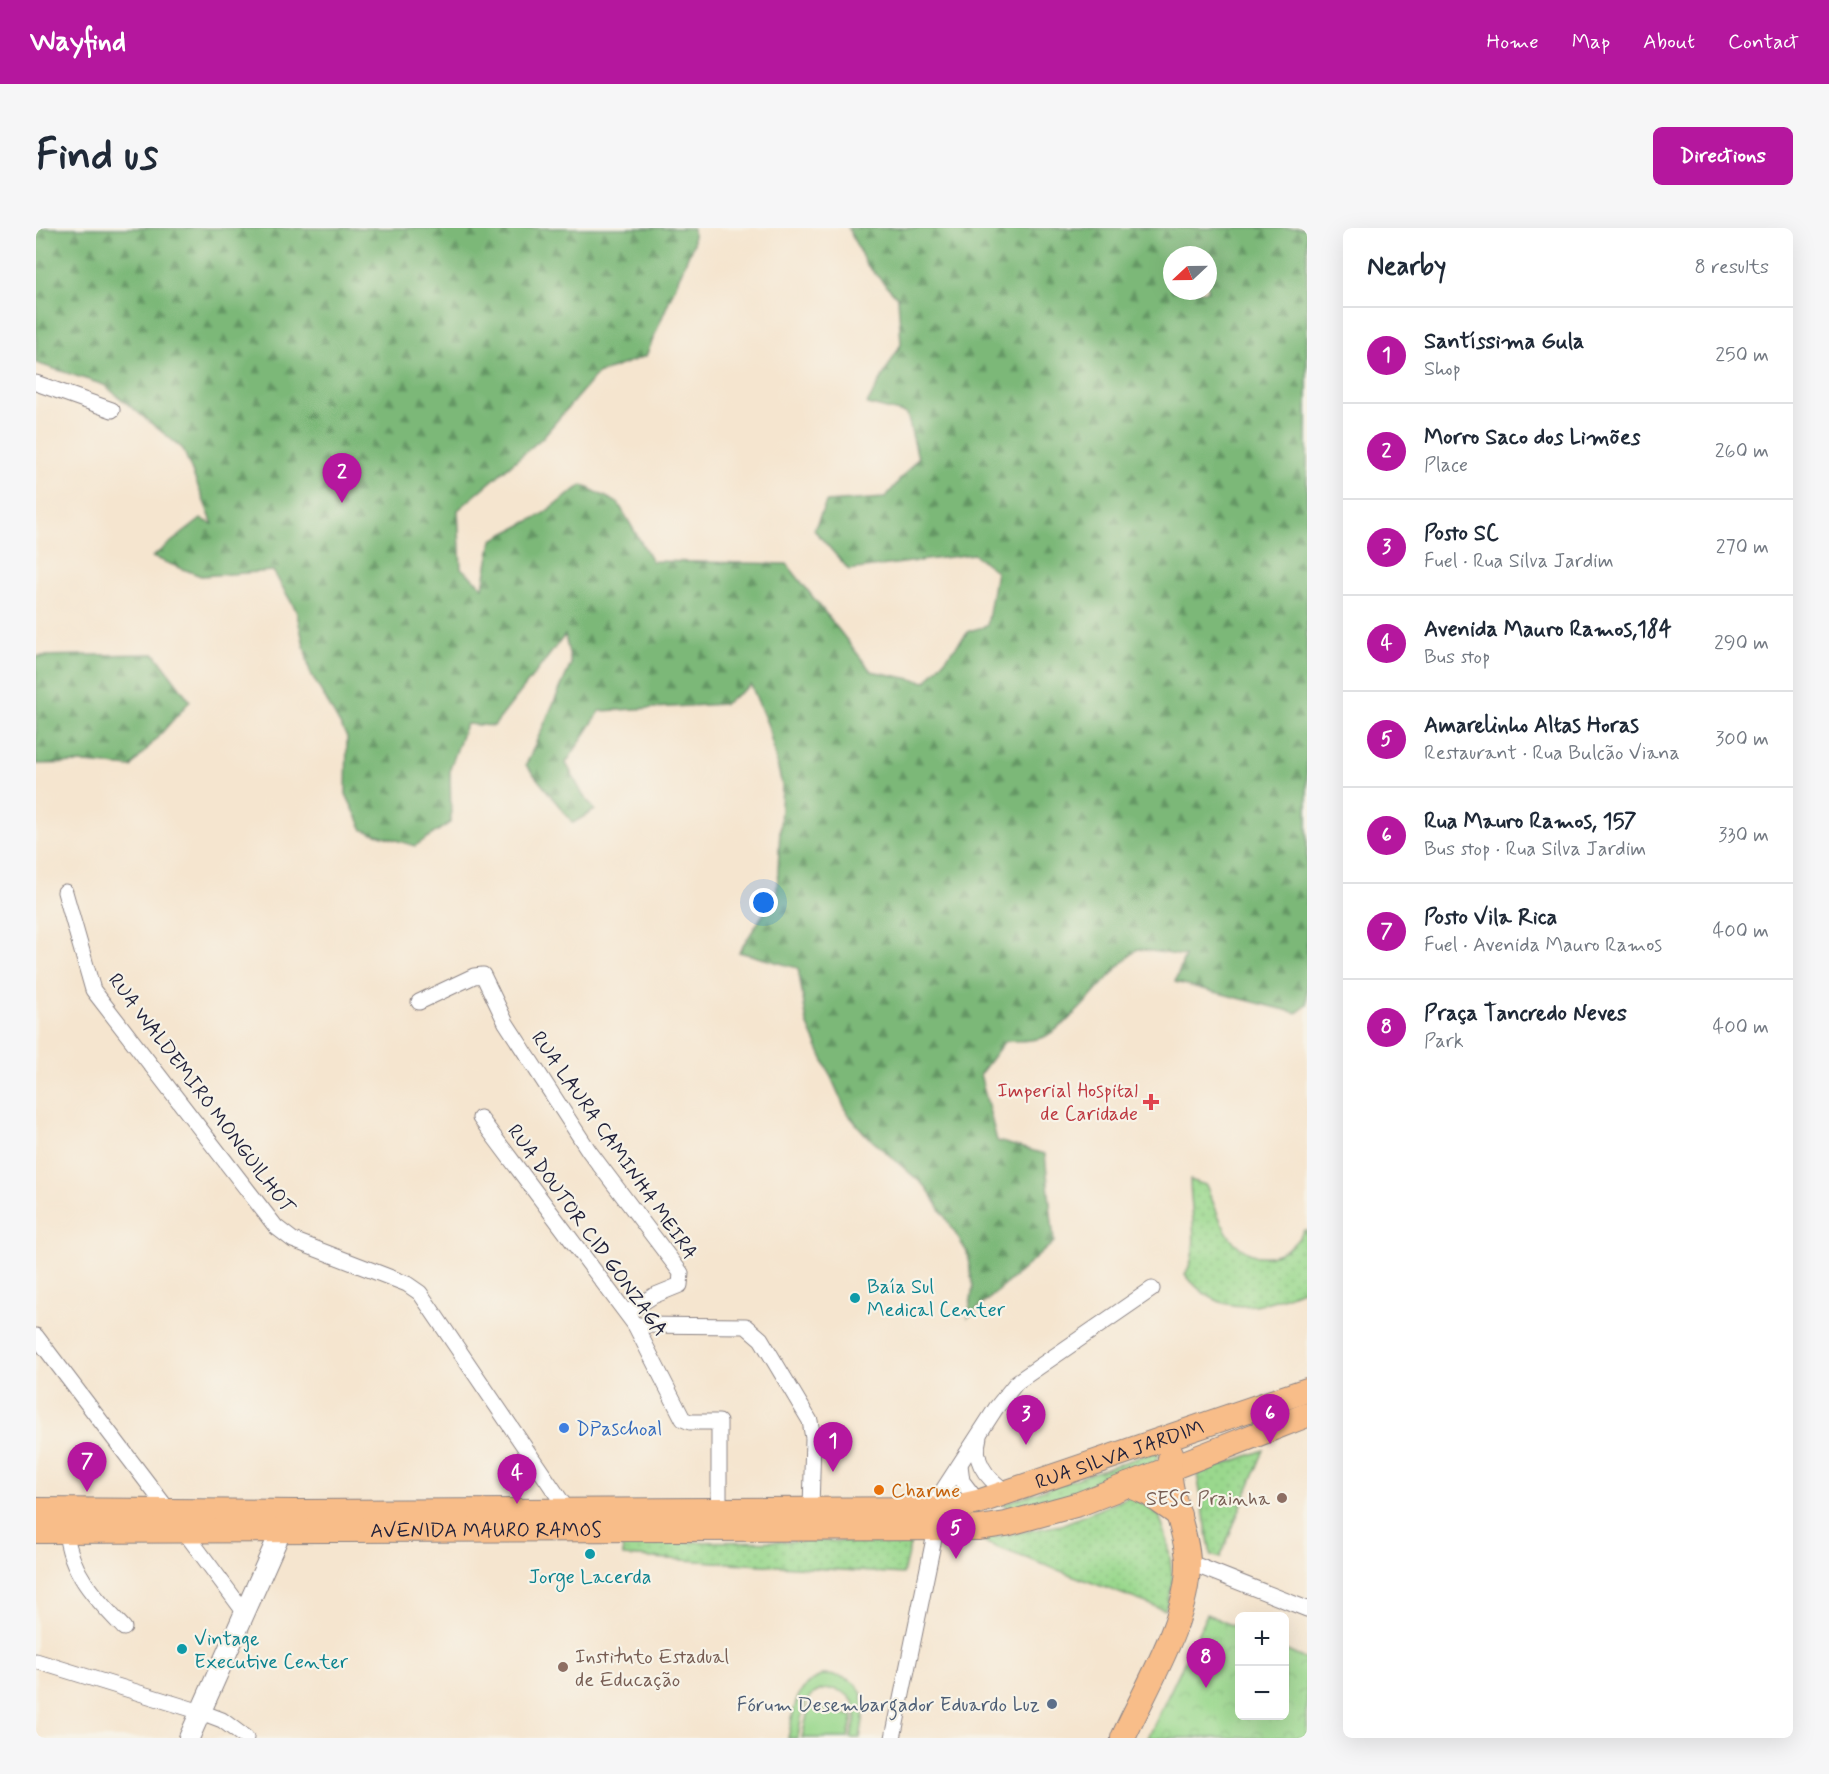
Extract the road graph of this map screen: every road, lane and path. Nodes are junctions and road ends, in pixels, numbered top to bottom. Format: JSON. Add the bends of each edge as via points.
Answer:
{"nodes":[{"id":1,"x":36,"y":383,"type":"edge"},
{"id":2,"x":112,"y":411,"type":"dead end"},
{"id":3,"x":65,"y":892,"type":"dead end"},
{"id":4,"x":419,"y":1002,"type":"dead end"},
{"id":5,"x":480,"y":1118,"type":"dead end"},
{"id":6,"x":1152,"y":1289,"type":"dead end"},
{"id":7,"x":631,"y":1319,"type":"junction"},
{"id":8,"x":36,"y":1336,"type":"edge"},
{"id":9,"x":1307,"y":1390,"type":"edge"},
{"id":10,"x":1307,"y":1415,"type":"edge"},
{"id":11,"x":980,"y":1434,"type":"junction"},
{"id":12,"x":1178,"y":1434,"type":"junction"},
{"id":13,"x":960,"y":1465,"type":"junction"},
{"id":14,"x":1169,"y":1467,"type":"junction"},
{"id":15,"x":1128,"y":1485,"type":"junction"},
{"id":16,"x":1006,"y":1492,"type":"junction"},
{"id":17,"x":978,"y":1502,"type":"junction"},
{"id":18,"x":719,"y":1509,"type":"junction"},
{"id":19,"x":811,"y":1509,"type":"junction"},
{"id":20,"x":36,"y":1510,"type":"edge"},
{"id":21,"x":169,"y":1511,"type":"junction"},
{"id":22,"x":568,"y":1511,"type":"junction"},
{"id":23,"x":1179,"y":1515,"type":"junction"},
{"id":24,"x":933,"y":1519,"type":"junction"},
{"id":25,"x":282,"y":1521,"type":"junction"},
{"id":26,"x":1006,"y":1524,"type":"junction"},
{"id":27,"x":36,"y":1531,"type":"edge"},
{"id":28,"x":66,"y":1531,"type":"junction"},
{"id":29,"x":184,"y":1531,"type":"junction"},
{"id":30,"x":1188,"y":1562,"type":"junction"},
{"id":31,"x":1307,"y":1609,"type":"edge"},
{"id":32,"x":245,"y":1613,"type":"junction"},
{"id":33,"x":124,"y":1628,"type":"dead end"},
{"id":34,"x":36,"y":1661,"type":"edge"},
{"id":35,"x":201,"y":1712,"type":"junction"},
{"id":36,"x":189,"y":1738,"type":"edge"},
{"id":37,"x":246,"y":1738,"type":"edge"},
{"id":38,"x":893,"y":1738,"type":"edge"},
{"id":39,"x":1123,"y":1738,"type":"edge"}],
"edges":[{"from":1,"to":2,"type":"street"},
{"from":3,"to":22,"type":"street","name":"RUA WALDEMIRO MONGUILHOT","via":[[93,990],[276,1227],[293,1240],[407,1284],[420,1293]]},
{"from":4,"to":7,"type":"street","name":"RUA LAURA CAMINHA MEIRA","via":[[483,975],[506,1023],[590,1151],[681,1273],[680,1285],[653,1296]]},
{"from":5,"to":7,"type":"street","name":"RUA DOUTOR CID GONZAGA"},
{"from":6,"to":11,"type":"street","via":[[1017,1382]]},
{"from":7,"to":18,"type":"street","name":"RUA DOUTOR CID GONZAGA","via":[[683,1419],[692,1423],[719,1422]]},
{"from":7,"to":19,"type":"street","via":[[737,1324],[754,1331],[810,1421]]},
{"from":8,"to":21,"type":"street"},
{"from":9,"to":12,"type":"main road","name":"RUA SILVA JARDIM"},
{"from":10,"to":14,"type":"main road","name":"RUA SILVA JARDIM"},
{"from":11,"to":13,"type":"street"},
{"from":11,"to":16,"type":"street","via":[[976,1447],[978,1461],[987,1477]]},
{"from":12,"to":14,"type":"main road"},
{"from":12,"to":16,"type":"main road","name":"RUA SILVA JARDIM"},
{"from":13,"to":17,"type":"street","via":[[962,1481]]},
{"from":13,"to":24,"type":"street"},
{"from":14,"to":15,"type":"main road","name":"RUA SILVA JARDIM"},
{"from":14,"to":23,"type":"main road"},
{"from":15,"to":23,"type":"main road"},
{"from":15,"to":26,"type":"main road","name":"RUA SILVA JARDIM","via":[[1079,1504]]},
{"from":16,"to":17,"type":"main road","name":"RUA SILVA JARDIM"},
{"from":17,"to":24,"type":"main road","name":"RUA SILVA JARDIM"},
{"from":17,"to":26,"type":"main road"},
{"from":18,"to":19,"type":"main road","name":"AVENIDA MAURO RAMOS"},
{"from":18,"to":22,"type":"main road","name":"AVENIDA MAURO RAMOS"},
{"from":19,"to":24,"type":"main road","name":"AVENIDA MAURO RAMOS"},
{"from":20,"to":21,"type":"main road","name":"AVENIDA MAURO RAMOS"},
{"from":21,"to":25,"type":"main road","name":"AVENIDA MAURO RAMOS"},
{"from":22,"to":25,"type":"main road","name":"AVENIDA MAURO RAMOS"},
{"from":23,"to":30,"type":"main road"},
{"from":24,"to":25,"type":"main road","name":"AVENIDA MAURO RAMOS"},
{"from":24,"to":26,"type":"main road","name":"RUA SILVA JARDIM"},
{"from":24,"to":38,"type":"street"},
{"from":25,"to":29,"type":"main road","name":"AVENIDA MAURO RAMOS"},
{"from":25,"to":32,"type":"street"},
{"from":27,"to":28,"type":"main road","name":"AVENIDA MAURO RAMOS"},
{"from":28,"to":29,"type":"main road","name":"AVENIDA MAURO RAMOS"},
{"from":28,"to":33,"type":"street","via":[[67,1546],[79,1576],[88,1591]]},
{"from":29,"to":32,"type":"street"},
{"from":30,"to":31,"type":"street"},
{"from":30,"to":39,"type":"main road","via":[[1175,1623]]},
{"from":32,"to":35,"type":"street"},
{"from":34,"to":35,"type":"street"},
{"from":35,"to":36,"type":"street"},
{"from":35,"to":37,"type":"street","via":[[222,1720]]}]}
